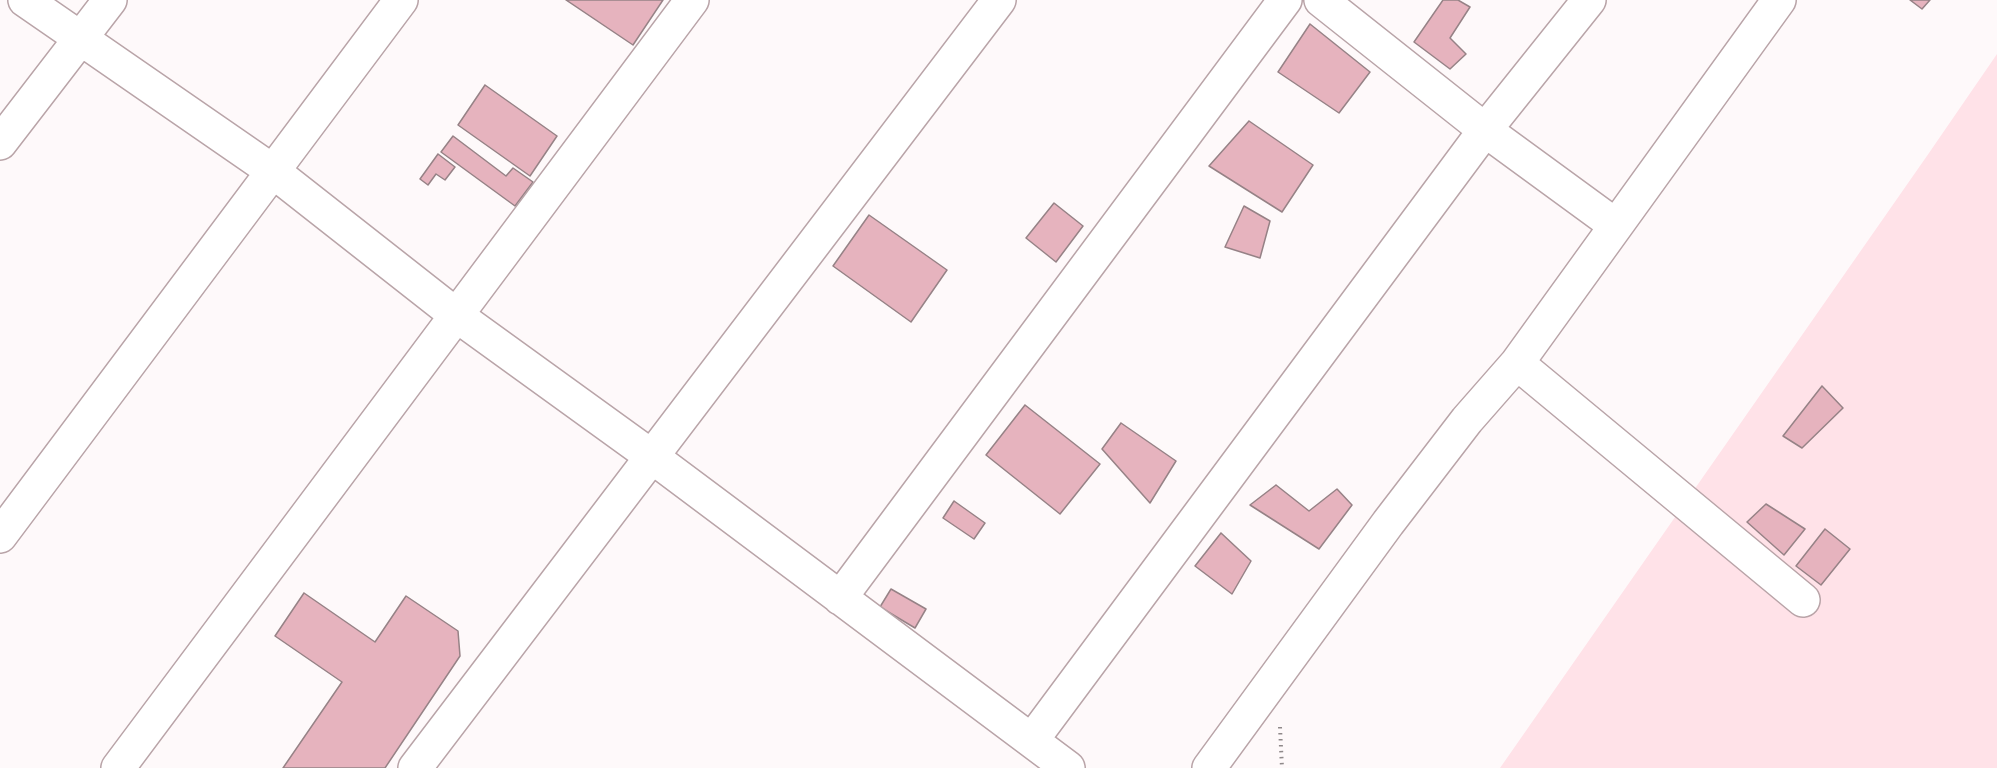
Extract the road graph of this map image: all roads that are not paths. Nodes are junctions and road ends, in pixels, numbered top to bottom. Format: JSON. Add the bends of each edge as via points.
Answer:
{"nodes":[{"id":1,"x":25,"y":0,"type":"edge"},
{"id":2,"x":110,"y":0,"type":"edge"},
{"id":3,"x":402,"y":0,"type":"edge"},
{"id":4,"x":692,"y":0,"type":"edge"},
{"id":5,"x":999,"y":0,"type":"edge"},
{"id":6,"x":1285,"y":0,"type":"edge"},
{"id":7,"x":1321,"y":0,"type":"edge"},
{"id":8,"x":1589,"y":0,"type":"edge"},
{"id":9,"x":1779,"y":0,"type":"edge"},
{"id":10,"x":80,"y":40,"type":"junction"},
{"id":11,"x":1485,"y":130,"type":"junction"},
{"id":12,"x":0,"y":143,"type":"edge"},
{"id":13,"x":274,"y":172,"type":"junction"},
{"id":14,"x":1616,"y":225,"type":"junction"},
{"id":15,"x":456,"y":315,"type":"junction"},
{"id":16,"x":1516,"y":363,"type":"junction"},
{"id":17,"x":651,"y":456,"type":"junction"},
{"id":18,"x":0,"y":536,"type":"edge"},
{"id":19,"x":840,"y":598,"type":"junction"},
{"id":20,"x":1803,"y":600,"type":"dead end"},
{"id":21,"x":1032,"y":741,"type":"junction"},
{"id":22,"x":118,"y":768,"type":"edge"},
{"id":23,"x":415,"y":768,"type":"edge"},
{"id":24,"x":1068,"y":768,"type":"edge"},
{"id":25,"x":1209,"y":768,"type":"edge"}],
"edges":[{"from":1,"to":10,"type":"street"},
{"from":2,"to":10,"type":"street"},
{"from":3,"to":13,"type":"street"},
{"from":4,"to":15,"type":"street"},
{"from":5,"to":17,"type":"street"},
{"from":6,"to":19,"type":"street"},
{"from":7,"to":11,"type":"street"},
{"from":8,"to":11,"type":"street"},
{"from":9,"to":14,"type":"street"},
{"from":10,"to":12,"type":"street"},
{"from":10,"to":13,"type":"street"},
{"from":11,"to":14,"type":"street"},
{"from":11,"to":21,"type":"street"},
{"from":13,"to":15,"type":"street"},
{"from":13,"to":18,"type":"street"},
{"from":14,"to":16,"type":"street"},
{"from":15,"to":17,"type":"street"},
{"from":15,"to":22,"type":"street"},
{"from":16,"to":20,"type":"street"},
{"from":16,"to":25,"type":"street","via":[[1388,523]]},
{"from":17,"to":19,"type":"street"},
{"from":17,"to":23,"type":"street"},
{"from":19,"to":21,"type":"street"},
{"from":21,"to":24,"type":"street"}]}
